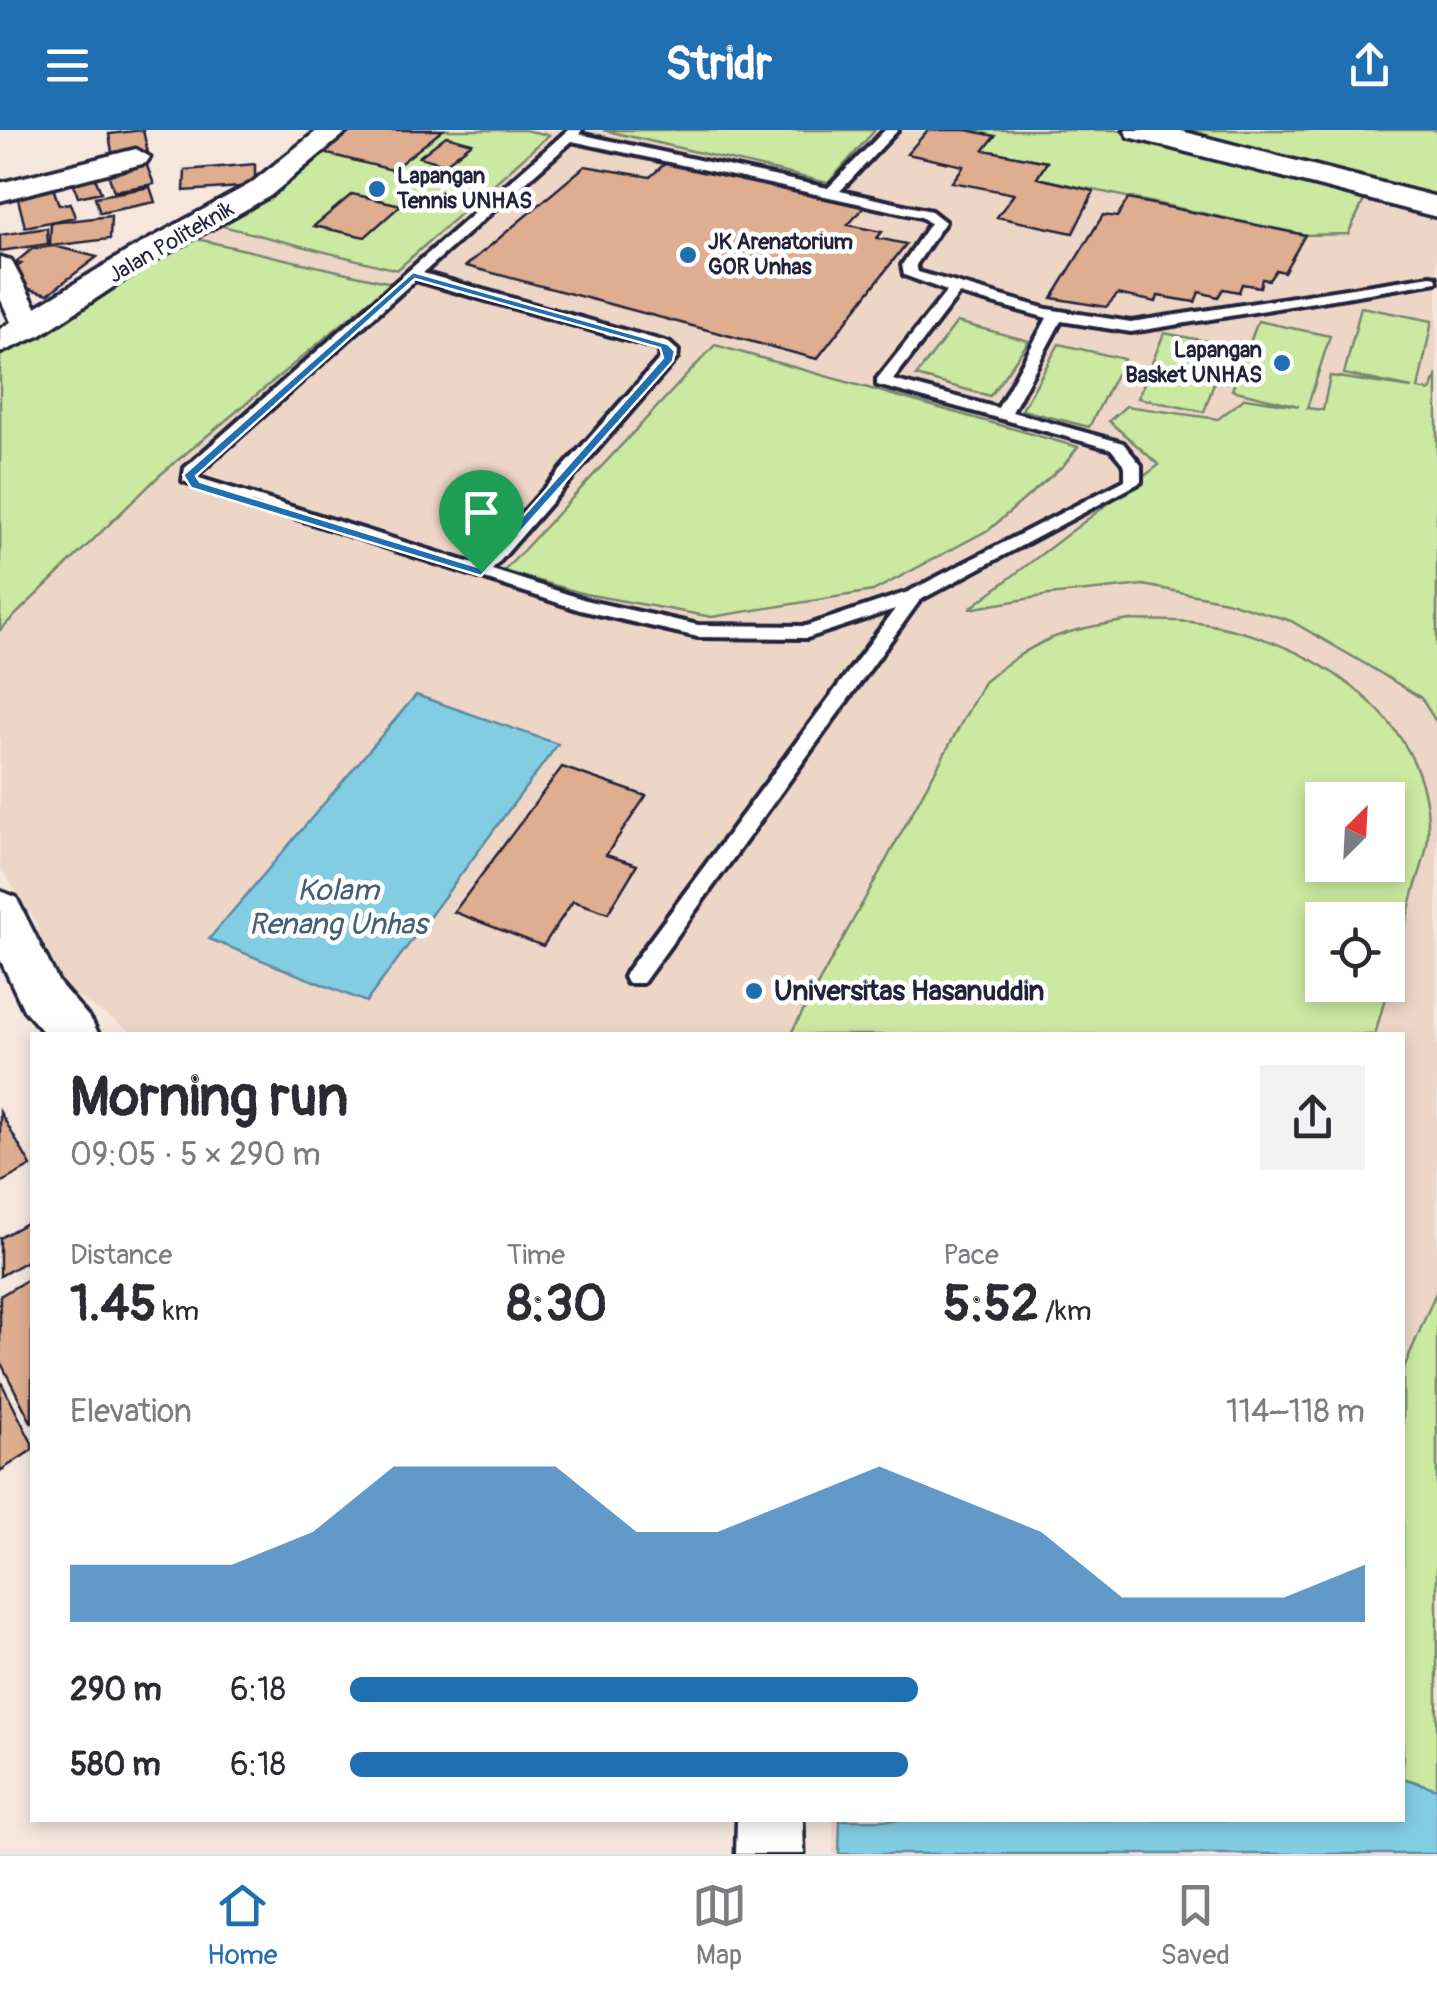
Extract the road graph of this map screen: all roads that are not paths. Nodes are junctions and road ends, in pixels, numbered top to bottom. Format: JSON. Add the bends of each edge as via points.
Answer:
{"nodes":[{"id":1,"x":335,"y":130,"type":"edge"},
{"id":2,"x":892,"y":130,"type":"edge"},
{"id":3,"x":1140,"y":130,"type":"edge"},
{"id":4,"x":573,"y":133,"type":"edge"},
{"id":5,"x":136,"y":157,"type":"dead end"},
{"id":6,"x":0,"y":192,"type":"edge"},
{"id":7,"x":830,"y":194,"type":"junction"},
{"id":8,"x":1437,"y":207,"type":"edge"},
{"id":9,"x":0,"y":266,"type":"edge"},
{"id":10,"x":413,"y":275,"type":"junction"},
{"id":11,"x":1431,"y":280,"type":"dead end"},
{"id":12,"x":956,"y":289,"type":"junction"},
{"id":13,"x":1056,"y":316,"type":"junction"},
{"id":14,"x":30,"y":328,"type":"junction"},
{"id":15,"x":0,"y":343,"type":"edge"},
{"id":16,"x":1002,"y":415,"type":"junction"},
{"id":17,"x":481,"y":572,"type":"junction"},
{"id":18,"x":914,"y":596,"type":"junction"},
{"id":19,"x":0,"y":909,"type":"edge"},
{"id":20,"x":635,"y":977,"type":"dead end"},
{"id":21,"x":72,"y":1032,"type":"edge"},
{"id":22,"x":770,"y":1822,"type":"edge"},
{"id":23,"x":770,"y":1854,"type":"edge"}],
"edges":[{"from":1,"to":14,"type":"street","name":"Jalan Politeknik","via":[[260,190]]},
{"from":2,"to":7,"type":"lane"},
{"from":3,"to":8,"type":"street"},
{"from":4,"to":7,"type":"lane"},
{"from":4,"to":10,"type":"lane"},
{"from":5,"to":6,"type":"street"},
{"from":7,"to":12,"type":"lane","via":[[934,218],[938,222],[908,270]]},
{"from":9,"to":14,"type":"street"},
{"from":10,"to":17,"type":"lane","via":[[670,351]]},
{"from":10,"to":17,"type":"lane","via":[[190,478],[195,485]]},
{"from":11,"to":13,"type":"lane","via":[[1131,327]]},
{"from":12,"to":13,"type":"lane"},
{"from":12,"to":16,"type":"lane","via":[[883,382]]},
{"from":13,"to":16,"type":"lane"},
{"from":14,"to":15,"type":"street","name":"Jalan Politeknik"},
{"from":16,"to":18,"type":"lane","via":[[1117,446],[1133,464],[1134,482]]},
{"from":17,"to":18,"type":"lane","via":[[586,606],[698,630],[808,632]]},
{"from":18,"to":20,"type":"lane"},
{"from":19,"to":21,"type":"street","via":[[41,996]]},
{"from":22,"to":23,"type":"street"}]}
